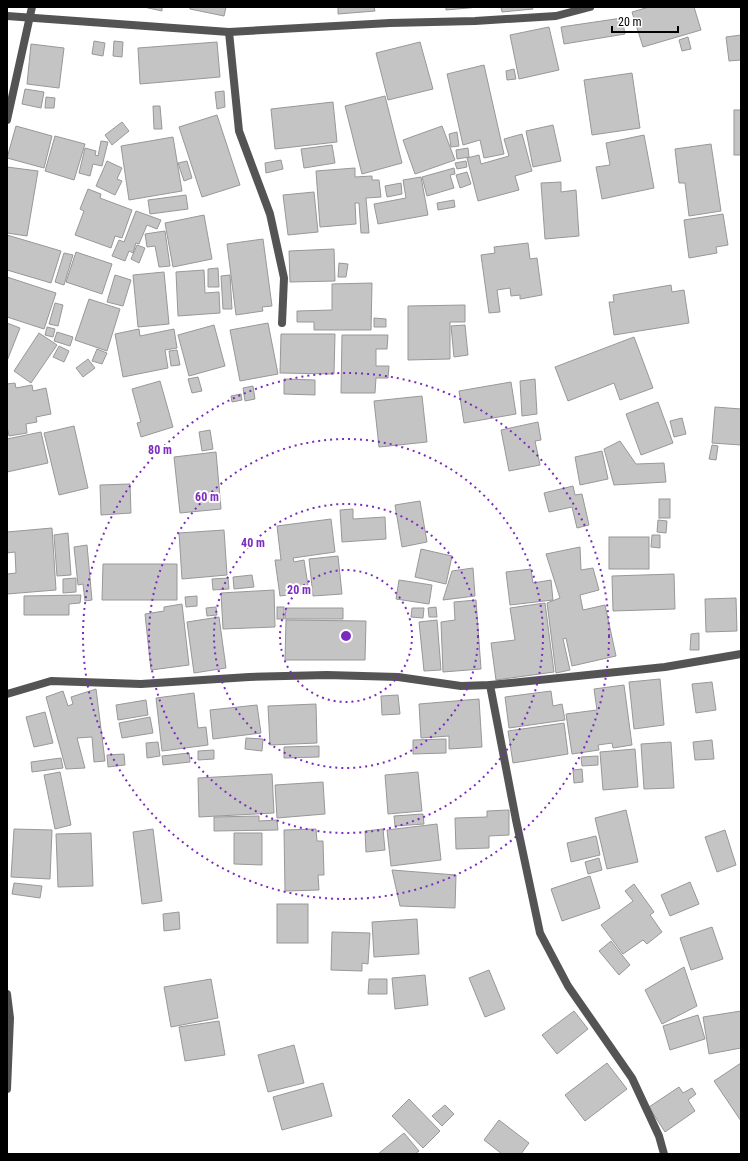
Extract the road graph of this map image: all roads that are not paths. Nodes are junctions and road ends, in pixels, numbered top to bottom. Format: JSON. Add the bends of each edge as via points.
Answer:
{"nodes":[{"id":1,"x":32,"y":7,"type":"edge"},
{"id":2,"x":590,"y":7,"type":"edge"},
{"id":3,"x":7,"y":16,"type":"edge"},
{"id":4,"x":29,"y":18,"type":"junction"},
{"id":5,"x":229,"y":32,"type":"junction"},
{"id":6,"x":7,"y":120,"type":"edge"},
{"id":7,"x":282,"y":324,"type":"dead end"},
{"id":8,"x":741,"y":654,"type":"edge"},
{"id":9,"x":490,"y":685,"type":"junction"},
{"id":10,"x":7,"y":694,"type":"edge"},
{"id":11,"x":7,"y":994,"type":"edge"},
{"id":12,"x":7,"y":1089,"type":"edge"},
{"id":13,"x":664,"y":1154,"type":"edge"}],
"edges":[{"from":1,"to":4,"type":"street"},
{"from":2,"to":5,"type":"street","via":[[556,16]]},
{"from":3,"to":4,"type":"street"},
{"from":4,"to":5,"type":"street"},
{"from":4,"to":6,"type":"street"},
{"from":5,"to":7,"type":"street","via":[[239,131],[270,214],[284,278]]},
{"from":8,"to":9,"type":"street","via":[[665,667]]},
{"from":9,"to":10,"type":"street","via":[[461,686],[398,677],[320,675],[141,684],[51,681]]},
{"from":9,"to":13,"type":"street","via":[[540,932],[568,986],[632,1078],[659,1136]]},
{"from":11,"to":12,"type":"street","via":[[10,1018]]}]}
